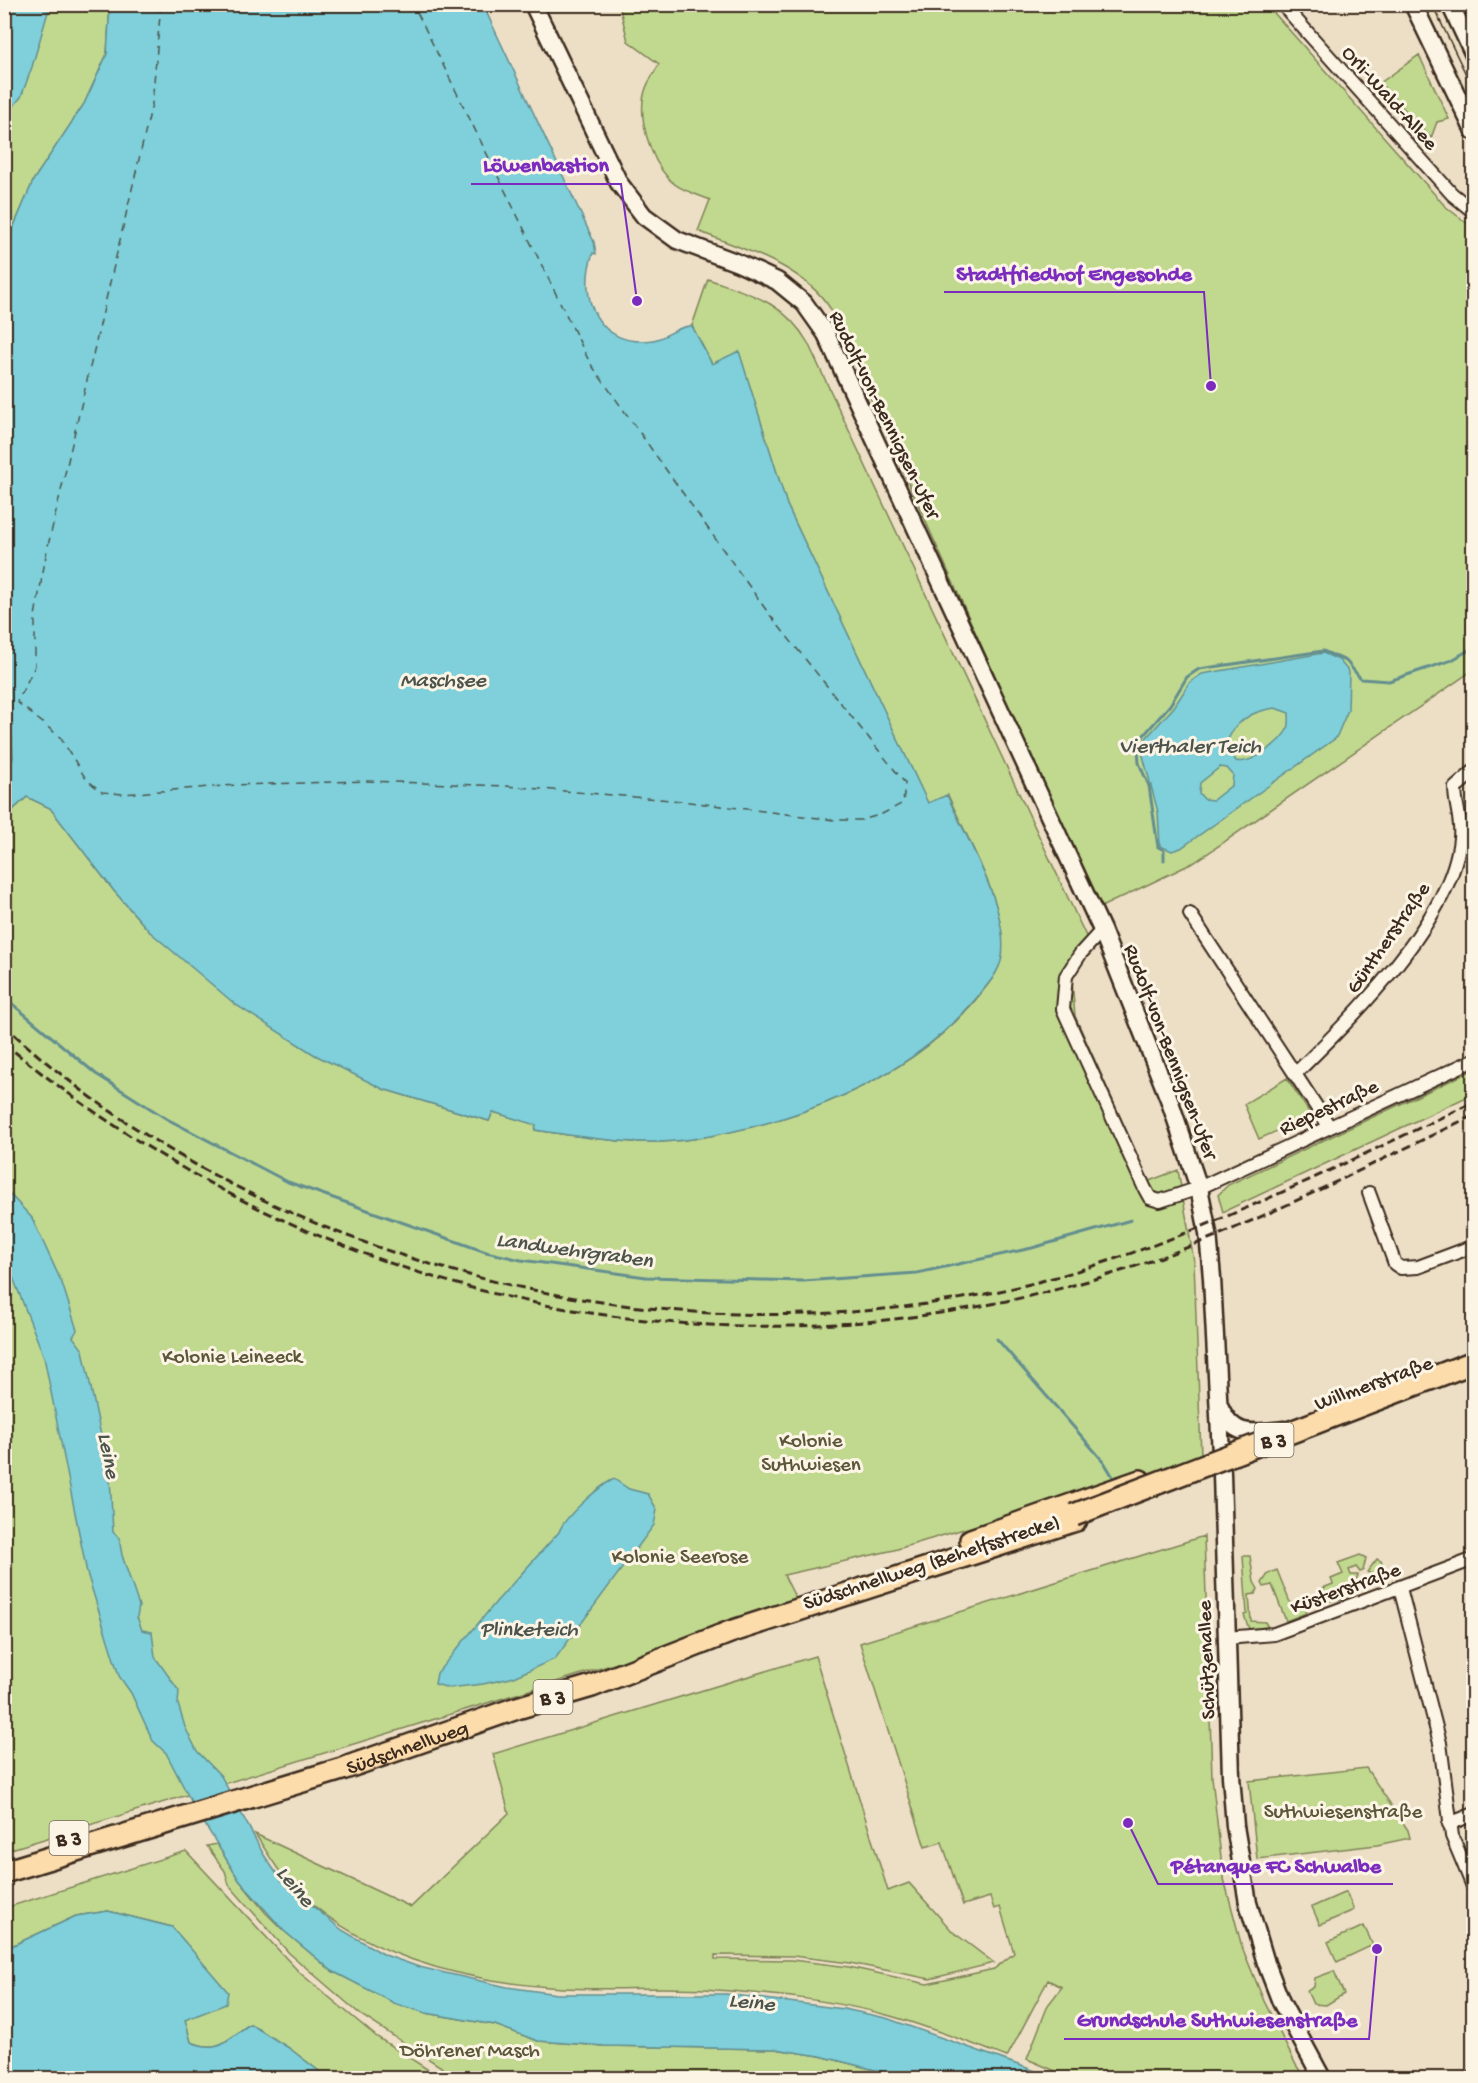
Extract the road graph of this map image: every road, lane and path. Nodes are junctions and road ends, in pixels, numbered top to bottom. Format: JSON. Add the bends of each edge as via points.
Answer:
{"nodes":[{"id":1,"x":533,"y":4,"type":"edge"},
{"id":2,"x":1282,"y":4,"type":"edge"},
{"id":3,"x":1413,"y":4,"type":"edge"},
{"id":4,"x":1450,"y":4,"type":"edge"},
{"id":5,"x":1473,"y":55,"type":"edge"},
{"id":6,"x":1473,"y":131,"type":"edge"},
{"id":7,"x":1473,"y":212,"type":"edge"},
{"id":8,"x":1473,"y":771,"type":"edge"},
{"id":9,"x":1190,"y":914,"type":"dead end"},
{"id":10,"x":1097,"y":935,"type":"junction"},
{"id":11,"x":1473,"y":1060,"type":"edge"},
{"id":12,"x":1295,"y":1074,"type":"junction"},
{"id":13,"x":1329,"y":1126,"type":"junction"},
{"id":14,"x":1199,"y":1188,"type":"junction"},
{"id":15,"x":1369,"y":1193,"type":"dead end"},
{"id":16,"x":1206,"y":1223,"type":"joint"},
{"id":17,"x":1473,"y":1246,"type":"edge"},
{"id":18,"x":1473,"y":1362,"type":"edge"},
{"id":19,"x":1473,"y":1369,"type":"edge"},
{"id":20,"x":1218,"y":1404,"type":"junction"},
{"id":21,"x":1318,"y":1426,"type":"junction"},
{"id":22,"x":1221,"y":1461,"type":"junction"},
{"id":23,"x":1075,"y":1517,"type":"junction"},
{"id":24,"x":1473,"y":1559,"type":"edge"},
{"id":25,"x":912,"y":1565,"type":"junction"},
{"id":26,"x":1401,"y":1588,"type":"junction"},
{"id":27,"x":796,"y":1608,"type":"junction"},
{"id":28,"x":1226,"y":1638,"type":"junction"},
{"id":29,"x":1473,"y":1814,"type":"edge"},
{"id":30,"x":140,"y":1824,"type":"junction"},
{"id":31,"x":1449,"y":1824,"type":"junction"},
{"id":32,"x":4,"y":1858,"type":"edge"},
{"id":33,"x":4,"y":1872,"type":"edge"},
{"id":34,"x":1473,"y":1889,"type":"edge"},
{"id":35,"x":1322,"y":2079,"type":"edge"}],
"edges":[{"from":1,"to":10,"type":"street","name":"Rudolf-von-Bennigsen-Ufer","via":[[619,183],[644,216],[677,240],[777,281],[815,315]]},
{"from":2,"to":7,"type":"street","name":"Orli-Wald-Allee","via":[[1452,194]]},
{"from":3,"to":6,"type":"street"},
{"from":4,"to":5,"type":"street"},
{"from":8,"to":12,"type":"street","name":"Güntherstraße","via":[[1455,788],[1460,839],[1446,888],[1430,916],[1356,1014]]},
{"from":9,"to":12,"type":"street"},
{"from":10,"to":14,"type":"street","name":"Rudolf-von-Bennigsen-Ufer","via":[[1169,1099]]},
{"from":10,"to":14,"type":"street","name":"Rudolf-von-Bennigsen-Ufer","via":[[1066,976],[1063,1010],[1150,1198],[1160,1201]]},
{"from":11,"to":13,"type":"street","name":"Riepestraße"},
{"from":12,"to":13,"type":"street"},
{"from":13,"to":14,"type":"street","name":"Riepestraße"},
{"from":14,"to":16,"type":"street","name":"Rudolf-von-Bennigsen-Ufer"},
{"from":15,"to":17,"type":"street","via":[[1395,1264],[1401,1268],[1418,1267]]},
{"from":16,"to":20,"type":"street","name":"Schützenallee"},
{"from":18,"to":23,"type":"highway","number":"B 3","bridge":true},
{"from":19,"to":21,"type":"street","name":"Willmerstraße"},
{"from":19,"to":23,"type":"highway","number":"B 3"},
{"from":20,"to":21,"type":"street","via":[[1232,1425],[1249,1433]]},
{"from":20,"to":22,"type":"street","name":"Schützenallee"},
{"from":21,"to":22,"type":"street","name":"Willmerstraße"},
{"from":22,"to":25,"type":"highway","via":[[1194,1471],[1167,1472],[1103,1492]]},
{"from":22,"to":28,"type":"street","name":"Schützenallee"},
{"from":23,"to":25,"type":"highway","name":"Südschnellweg (Behelfsstrecke)","number":"B 3"},
{"from":23,"to":27,"type":"highway","name":"Südschnellweg (Behelfsstrecke)","number":"B 3"},
{"from":24,"to":26,"type":"street","name":"Küsterstraße"},
{"from":25,"to":27,"type":"highway","name":"Südschnellweg (Behelfsstrecke)","number":"B 3"},
{"from":26,"to":28,"type":"street","name":"Küsterstraße","via":[[1274,1634]]},
{"from":26,"to":31,"type":"street","via":[[1440,1743]]},
{"from":27,"to":30,"type":"highway","name":"Südschnellweg","number":"B 3","via":[[592,1686]]},
{"from":28,"to":35,"type":"street","name":"Schützenallee","via":[[1233,1805],[1248,1903],[1281,2002]]},
{"from":29,"to":31,"type":"street"},
{"from":30,"to":32,"type":"highway","name":"Südschnellweg","number":"B 3"},
{"from":30,"to":33,"type":"highway","name":"Südschnellweg","number":"B 3"},
{"from":31,"to":34,"type":"street"}]}
